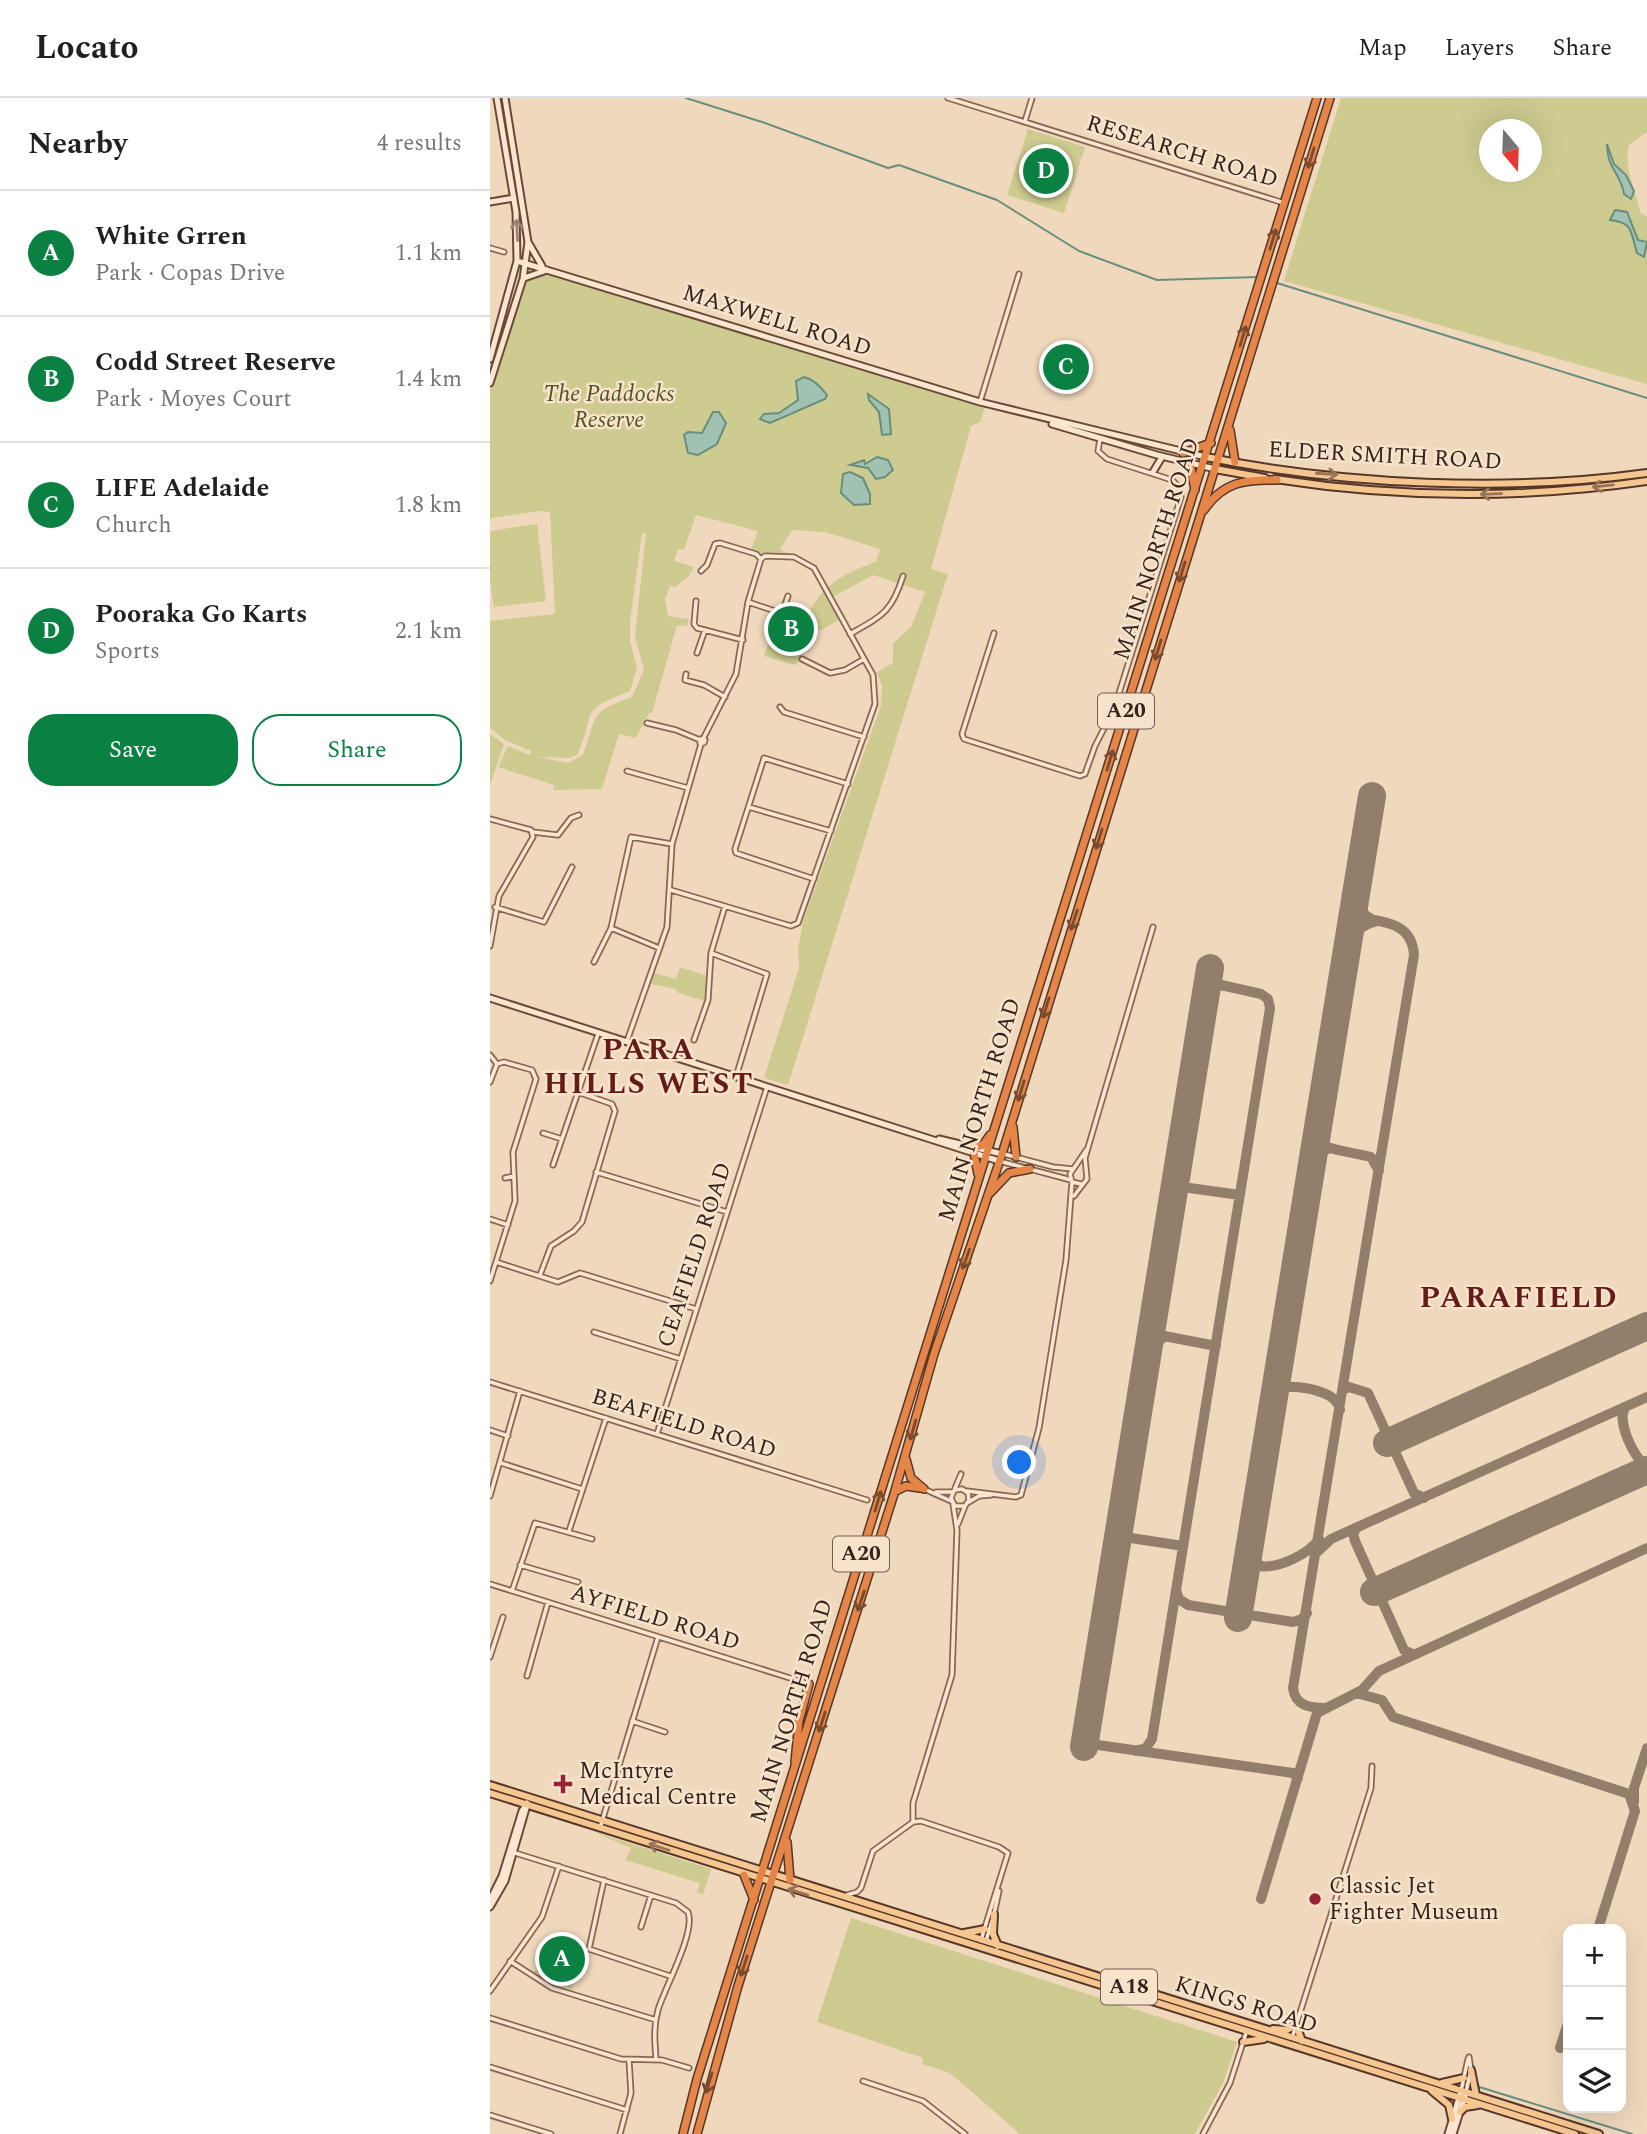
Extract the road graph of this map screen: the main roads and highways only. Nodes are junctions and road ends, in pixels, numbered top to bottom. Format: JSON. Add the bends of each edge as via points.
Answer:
{"nodes":[{"id":1,"x":497,"y":98,"type":"edge"},
{"id":2,"x":505,"y":98,"type":"edge"},
{"id":3,"x":1317,"y":98,"type":"edge"},
{"id":4,"x":1330,"y":98,"type":"edge"},
{"id":5,"x":520,"y":192,"type":"junction"},
{"id":6,"x":1300,"y":193,"type":"junction"},
{"id":7,"x":514,"y":198,"type":"junction"},
{"id":8,"x":490,"y":202,"type":"edge"},
{"id":9,"x":1284,"y":203,"type":"junction"},
{"id":10,"x":1289,"y":229,"type":"junction"},
{"id":11,"x":527,"y":242,"type":"junction"},
{"id":12,"x":517,"y":261,"type":"junction"},
{"id":13,"x":526,"y":262,"type":"junction"},
{"id":14,"x":547,"y":269,"type":"junction"},
{"id":15,"x":523,"y":279,"type":"junction"},
{"id":16,"x":490,"y":359,"type":"edge"},
{"id":17,"x":490,"y":383,"type":"edge"},
{"id":18,"x":1229,"y":425,"type":"junction"},
{"id":19,"x":1102,"y":436,"type":"junction"},
{"id":20,"x":1142,"y":443,"type":"junction"},
{"id":21,"x":1211,"y":443,"type":"junction"},
{"id":22,"x":1140,"y":450,"type":"junction"},
{"id":23,"x":1183,"y":453,"type":"junction"},
{"id":24,"x":1162,"y":457,"type":"junction"},
{"id":25,"x":1206,"y":457,"type":"junction"},
{"id":26,"x":1218,"y":460,"type":"junction"},
{"id":27,"x":1235,"y":462,"type":"junction"},
{"id":28,"x":1190,"y":463,"type":"junction"},
{"id":29,"x":1203,"y":467,"type":"junction"},
{"id":30,"x":1215,"y":469,"type":"junction"},
{"id":31,"x":1153,"y":472,"type":"road end"},
{"id":32,"x":1647,"y":473,"type":"edge"},
{"id":33,"x":1570,"y":479,"type":"junction"},
{"id":34,"x":1277,"y":480,"type":"junction"},
{"id":35,"x":1545,"y":480,"type":"junction"},
{"id":36,"x":1647,"y":481,"type":"edge"},
{"id":37,"x":1195,"y":490,"type":"junction"},
{"id":38,"x":1559,"y":490,"type":"junction"},
{"id":39,"x":1199,"y":516,"type":"junction"},
{"id":40,"x":490,"y":1000,"type":"edge"},
{"id":41,"x":1013,"y":1119,"type":"junction"},
{"id":42,"x":994,"y":1130,"type":"junction"},
{"id":43,"x":973,"y":1150,"type":"junction"},
{"id":44,"x":987,"y":1154,"type":"junction"},
{"id":45,"x":1001,"y":1157,"type":"junction"},
{"id":46,"x":1016,"y":1157,"type":"road end"},
{"id":47,"x":1030,"y":1169,"type":"road end"},
{"id":48,"x":978,"y":1181,"type":"junction"},
{"id":49,"x":988,"y":1195,"type":"junction"},
{"id":50,"x":906,"y":1455,"type":"junction"},
{"id":51,"x":894,"y":1494,"type":"junction"},
{"id":52,"x":809,"y":1684,"type":"road end"},
{"id":53,"x":793,"y":1776,"type":"junction"},
{"id":54,"x":490,"y":1785,"type":"edge"},
{"id":55,"x":490,"y":1793,"type":"edge"},
{"id":56,"x":528,"y":1801,"type":"junction"},
{"id":57,"x":601,"y":1825,"type":"junction"},
{"id":58,"x":787,"y":1834,"type":"junction"},
{"id":59,"x":681,"y":1846,"type":"junction"},
{"id":60,"x":512,"y":1852,"type":"junction"},
{"id":61,"x":694,"y":1859,"type":"junction"},
{"id":62,"x":763,"y":1872,"type":"junction"},
{"id":63,"x":744,"y":1875,"type":"junction"},
{"id":64,"x":772,"y":1879,"type":"junction"},
{"id":65,"x":761,"y":1880,"type":"junction"},
{"id":66,"x":790,"y":1880,"type":"junction"},
{"id":67,"x":490,"y":1900,"type":"edge"},
{"id":68,"x":754,"y":1900,"type":"junction"},
{"id":69,"x":490,"y":1907,"type":"edge"},
{"id":70,"x":994,"y":1914,"type":"road end"},
{"id":71,"x":985,"y":1929,"type":"road end"},
{"id":72,"x":955,"y":1932,"type":"junction"},
{"id":73,"x":983,"y":1943,"type":"junction"},
{"id":74,"x":998,"y":1946,"type":"junction"},
{"id":75,"x":1248,"y":2028,"type":"junction"},
{"id":76,"x":1260,"y":2028,"type":"junction"},
{"id":77,"x":1288,"y":2041,"type":"junction"},
{"id":78,"x":1302,"y":2041,"type":"junction"},
{"id":79,"x":1243,"y":2042,"type":"road end"},
{"id":80,"x":1471,"y":2070,"type":"road end"},
{"id":81,"x":1464,"y":2078,"type":"road end"},
{"id":82,"x":1437,"y":2083,"type":"junction"},
{"id":83,"x":1427,"y":2087,"type":"junction"},
{"id":84,"x":1462,"y":2095,"type":"junction"},
{"id":85,"x":1476,"y":2096,"type":"junction"},
{"id":86,"x":1479,"y":2105,"type":"junction"},
{"id":87,"x":1460,"y":2112,"type":"junction"},
{"id":88,"x":1452,"y":2119,"type":"junction"},
{"id":89,"x":683,"y":2134,"type":"edge"},
{"id":90,"x":697,"y":2134,"type":"edge"},
{"id":91,"x":1450,"y":2134,"type":"edge"},
{"id":92,"x":1575,"y":2134,"type":"edge"},
{"id":93,"x":1599,"y":2134,"type":"edge"}],
"edges":[{"from":1,"to":7,"type":"main road"},
{"from":2,"to":5,"type":"main road"},
{"from":3,"to":9,"type":"highway","name":"MAIN NORTH ROAD","number":"A20"},
{"from":4,"to":6,"type":"highway","name":"MAIN NORTH ROAD","number":"A20","one_way":true},
{"from":5,"to":7,"type":"main road"},
{"from":5,"to":11,"type":"main road"},
{"from":6,"to":9,"type":"highway"},
{"from":6,"to":10,"type":"highway","name":"MAIN NORTH ROAD","number":"A20"},
{"from":7,"to":8,"type":"main road"},
{"from":12,"to":7,"type":"main road","one_way":true},
{"from":9,"to":10,"type":"highway"},
{"from":21,"to":9,"type":"highway","name":"MAIN NORTH ROAD","number":"A20","one_way":true},
{"from":10,"to":18,"type":"highway","name":"MAIN NORTH ROAD","number":"A20"},
{"from":11,"to":13,"type":"main road"},
{"from":11,"to":14,"type":"main road"},
{"from":12,"to":13,"type":"main road","name":"MAXWELL ROAD"},
{"from":12,"to":16,"type":"main road"},
{"from":13,"to":14,"type":"main road","name":"MAXWELL ROAD"},
{"from":13,"to":15,"type":"main road"},
{"from":14,"to":15,"type":"main road"},
{"from":14,"to":19,"type":"main road","name":"MAXWELL ROAD"},
{"from":15,"to":17,"type":"main road"},
{"from":18,"to":26,"type":"highway","name":"MAIN NORTH ROAD","number":"A20"},
{"from":18,"to":27,"type":"highway"},
{"from":19,"to":20,"type":"main road","name":"MAXWELL ROAD"},
{"from":19,"to":22,"type":"main road","name":"MAXWELL ROAD"},
{"from":20,"to":22,"type":"main road"},
{"from":20,"to":23,"type":"main road","name":"MAXWELL ROAD"},
{"from":21,"to":23,"type":"highway"},
{"from":21,"to":25,"type":"highway","name":"MAIN NORTH ROAD","number":"A20"},
{"from":22,"to":24,"type":"main road","name":"MAXWELL ROAD"},
{"from":23,"to":25,"type":"main road","name":"MAXWELL ROAD"},
{"from":24,"to":28,"type":"main road","name":"MAXWELL ROAD"},
{"from":24,"to":31,"type":"main road"},
{"from":25,"to":26,"type":"main road","name":"ELDER SMITH ROAD"},
{"from":25,"to":29,"type":"highway","name":"MAIN NORTH ROAD","number":"A20"},
{"from":26,"to":27,"type":"main road","name":"ELDER SMITH ROAD"},
{"from":26,"to":30,"type":"highway","name":"MAIN NORTH ROAD","number":"A20"},
{"from":27,"to":35,"type":"main road","name":"ELDER SMITH ROAD","one_way":true,"via":[[1316,474],[1429,481]]},
{"from":28,"to":29,"type":"main road","name":"MAXWELL ROAD"},
{"from":28,"to":37,"type":"highway"},
{"from":29,"to":30,"type":"main road","name":"MAXWELL ROAD"},
{"from":29,"to":37,"type":"highway","name":"MAIN NORTH ROAD","number":"A20"},
{"from":30,"to":34,"type":"main road","name":"ELDER SMITH ROAD"},
{"from":30,"to":39,"type":"highway","name":"MAIN NORTH ROAD","number":"A20"},
{"from":32,"to":33,"type":"main road","name":"ELDER SMITH ROAD"},
{"from":33,"to":35,"type":"main road","name":"ELDER SMITH ROAD"},
{"from":33,"to":38,"type":"main road"},
{"from":38,"to":34,"type":"main road","name":"ELDER SMITH ROAD","one_way":true,"via":[[1426,494]]},
{"from":34,"to":39,"type":"highway","via":[[1243,480],[1228,486]]},
{"from":35,"to":38,"type":"main road"},
{"from":36,"to":38,"type":"main road","name":"ELDER SMITH ROAD","one_way":true},
{"from":42,"to":37,"type":"highway","name":"MAIN NORTH ROAD","number":"A20","one_way":true},
{"from":39,"to":41,"type":"highway","name":"MAIN NORTH ROAD","number":"A20","one_way":true},
{"from":40,"to":43,"type":"main road"},
{"from":41,"to":45,"type":"highway","name":"MAIN NORTH ROAD","number":"A20"},
{"from":41,"to":46,"type":"highway"},
{"from":42,"to":43,"type":"highway"},
{"from":42,"to":44,"type":"highway","name":"MAIN NORTH ROAD","number":"A20"},
{"from":43,"to":44,"type":"main road"},
{"from":43,"to":48,"type":"highway"},
{"from":44,"to":45,"type":"main road"},
{"from":44,"to":48,"type":"highway","name":"MAIN NORTH ROAD","number":"A20"},
{"from":45,"to":49,"type":"highway","name":"MAIN NORTH ROAD","number":"A20"},
{"from":47,"to":49,"type":"highway","via":[[1009,1173]]},
{"from":53,"to":48,"type":"highway","name":"MAIN NORTH ROAD","number":"A20","one_way":true},
{"from":49,"to":50,"type":"highway","name":"MAIN NORTH ROAD","number":"A20","one_way":true},
{"from":50,"to":51,"type":"highway","name":"MAIN NORTH ROAD","number":"A20"},
{"from":50,"to":51,"type":"highway","via":[[911,1478],[925,1490],[906,1486]]},
{"from":51,"to":58,"type":"highway","name":"MAIN NORTH ROAD","number":"A20","one_way":true},
{"from":52,"to":53,"type":"highway","via":[[799,1721]]},
{"from":53,"to":62,"type":"highway","name":"MAIN NORTH ROAD","number":"A20"},
{"from":54,"to":56,"type":"main road","number":"A18"},
{"from":55,"to":56,"type":"main road","number":"A18"},
{"from":56,"to":57,"type":"main road","number":"A18"},
{"from":56,"to":60,"type":"main road"},
{"from":57,"to":59,"type":"main road","number":"A18"},
{"from":61,"to":57,"type":"main road","number":"A18","one_way":true},
{"from":58,"to":64,"type":"highway","name":"MAIN NORTH ROAD","number":"A20"},
{"from":58,"to":66,"type":"highway"},
{"from":59,"to":61,"type":"main road","via":[[681,1851]]},
{"from":59,"to":62,"type":"main road","number":"A18"},
{"from":60,"to":67,"type":"main road"},
{"from":60,"to":69,"type":"main road","via":[[502,1889]]},
{"from":61,"to":63,"type":"main road","number":"A18"},
{"from":62,"to":64,"type":"main road","name":"KINGS ROAD","number":"A18"},
{"from":62,"to":65,"type":"highway","name":"MAIN NORTH ROAD","number":"A20"},
{"from":63,"to":65,"type":"main road","number":"A18"},
{"from":63,"to":68,"type":"highway"},
{"from":64,"to":65,"type":"main road","number":"A18"},
{"from":64,"to":66,"type":"main road","name":"KINGS ROAD","number":"A18"},
{"from":73,"to":64,"type":"main road","name":"KINGS ROAD","number":"A18","one_way":true},
{"from":64,"to":90,"type":"highway","name":"MAIN NORTH ROAD","number":"A20","one_way":true},
{"from":65,"to":68,"type":"highway","name":"MAIN NORTH ROAD","number":"A20"},
{"from":66,"to":72,"type":"main road","name":"KINGS ROAD","number":"A18"},
{"from":68,"to":89,"type":"highway","name":"MAIN NORTH ROAD","number":"A20"},
{"from":70,"to":74,"type":"main road"},
{"from":71,"to":72,"type":"main road"},
{"from":72,"to":73,"type":"main road","name":"KINGS ROAD","number":"A18"},
{"from":73,"to":74,"type":"main road","name":"KINGS ROAD","number":"A18"},
{"from":73,"to":75,"type":"main road","name":"KINGS ROAD","number":"A18"},
{"from":74,"to":75,"type":"main road","name":"KINGS ROAD","number":"A18"},
{"from":75,"to":76,"type":"main road","name":"KINGS ROAD","number":"A18"},
{"from":75,"to":77,"type":"main road","name":"KINGS ROAD","number":"A18"},
{"from":76,"to":77,"type":"main road","name":"KINGS ROAD","number":"A18"},
{"from":76,"to":78,"type":"main road","via":[[1287,2030],[1296,2025]]},
{"from":77,"to":78,"type":"main road","name":"KINGS ROAD","number":"A18"},
{"from":77,"to":79,"type":"main road"},
{"from":77,"to":83,"type":"main road","name":"KINGS ROAD","number":"A18"},
{"from":78,"to":82,"type":"main road","name":"KINGS ROAD","number":"A18"},
{"from":80,"to":85,"type":"main road"},
{"from":81,"to":82,"type":"main road"},
{"from":82,"to":84,"type":"main road","name":"KINGS ROAD","number":"A18"},
{"from":83,"to":84,"type":"main road","name":"KINGS ROAD","number":"A18"},
{"from":83,"to":88,"type":"main road","via":[[1446,2101]]},
{"from":84,"to":85,"type":"main road","name":"KINGS ROAD","number":"A18"},
{"from":84,"to":86,"type":"main road","name":"KINGS ROAD","number":"A18"},
{"from":84,"to":87,"type":"main road"},
{"from":84,"to":88,"type":"main road"},
{"from":85,"to":93,"type":"main road","name":"KINGS ROAD","number":"A18"},
{"from":86,"to":87,"type":"main road","via":[[1465,2106]]},
{"from":86,"to":92,"type":"main road","name":"KINGS ROAD","number":"A18"},
{"from":87,"to":91,"type":"main road"},
{"from":88,"to":91,"type":"main road"}]}
